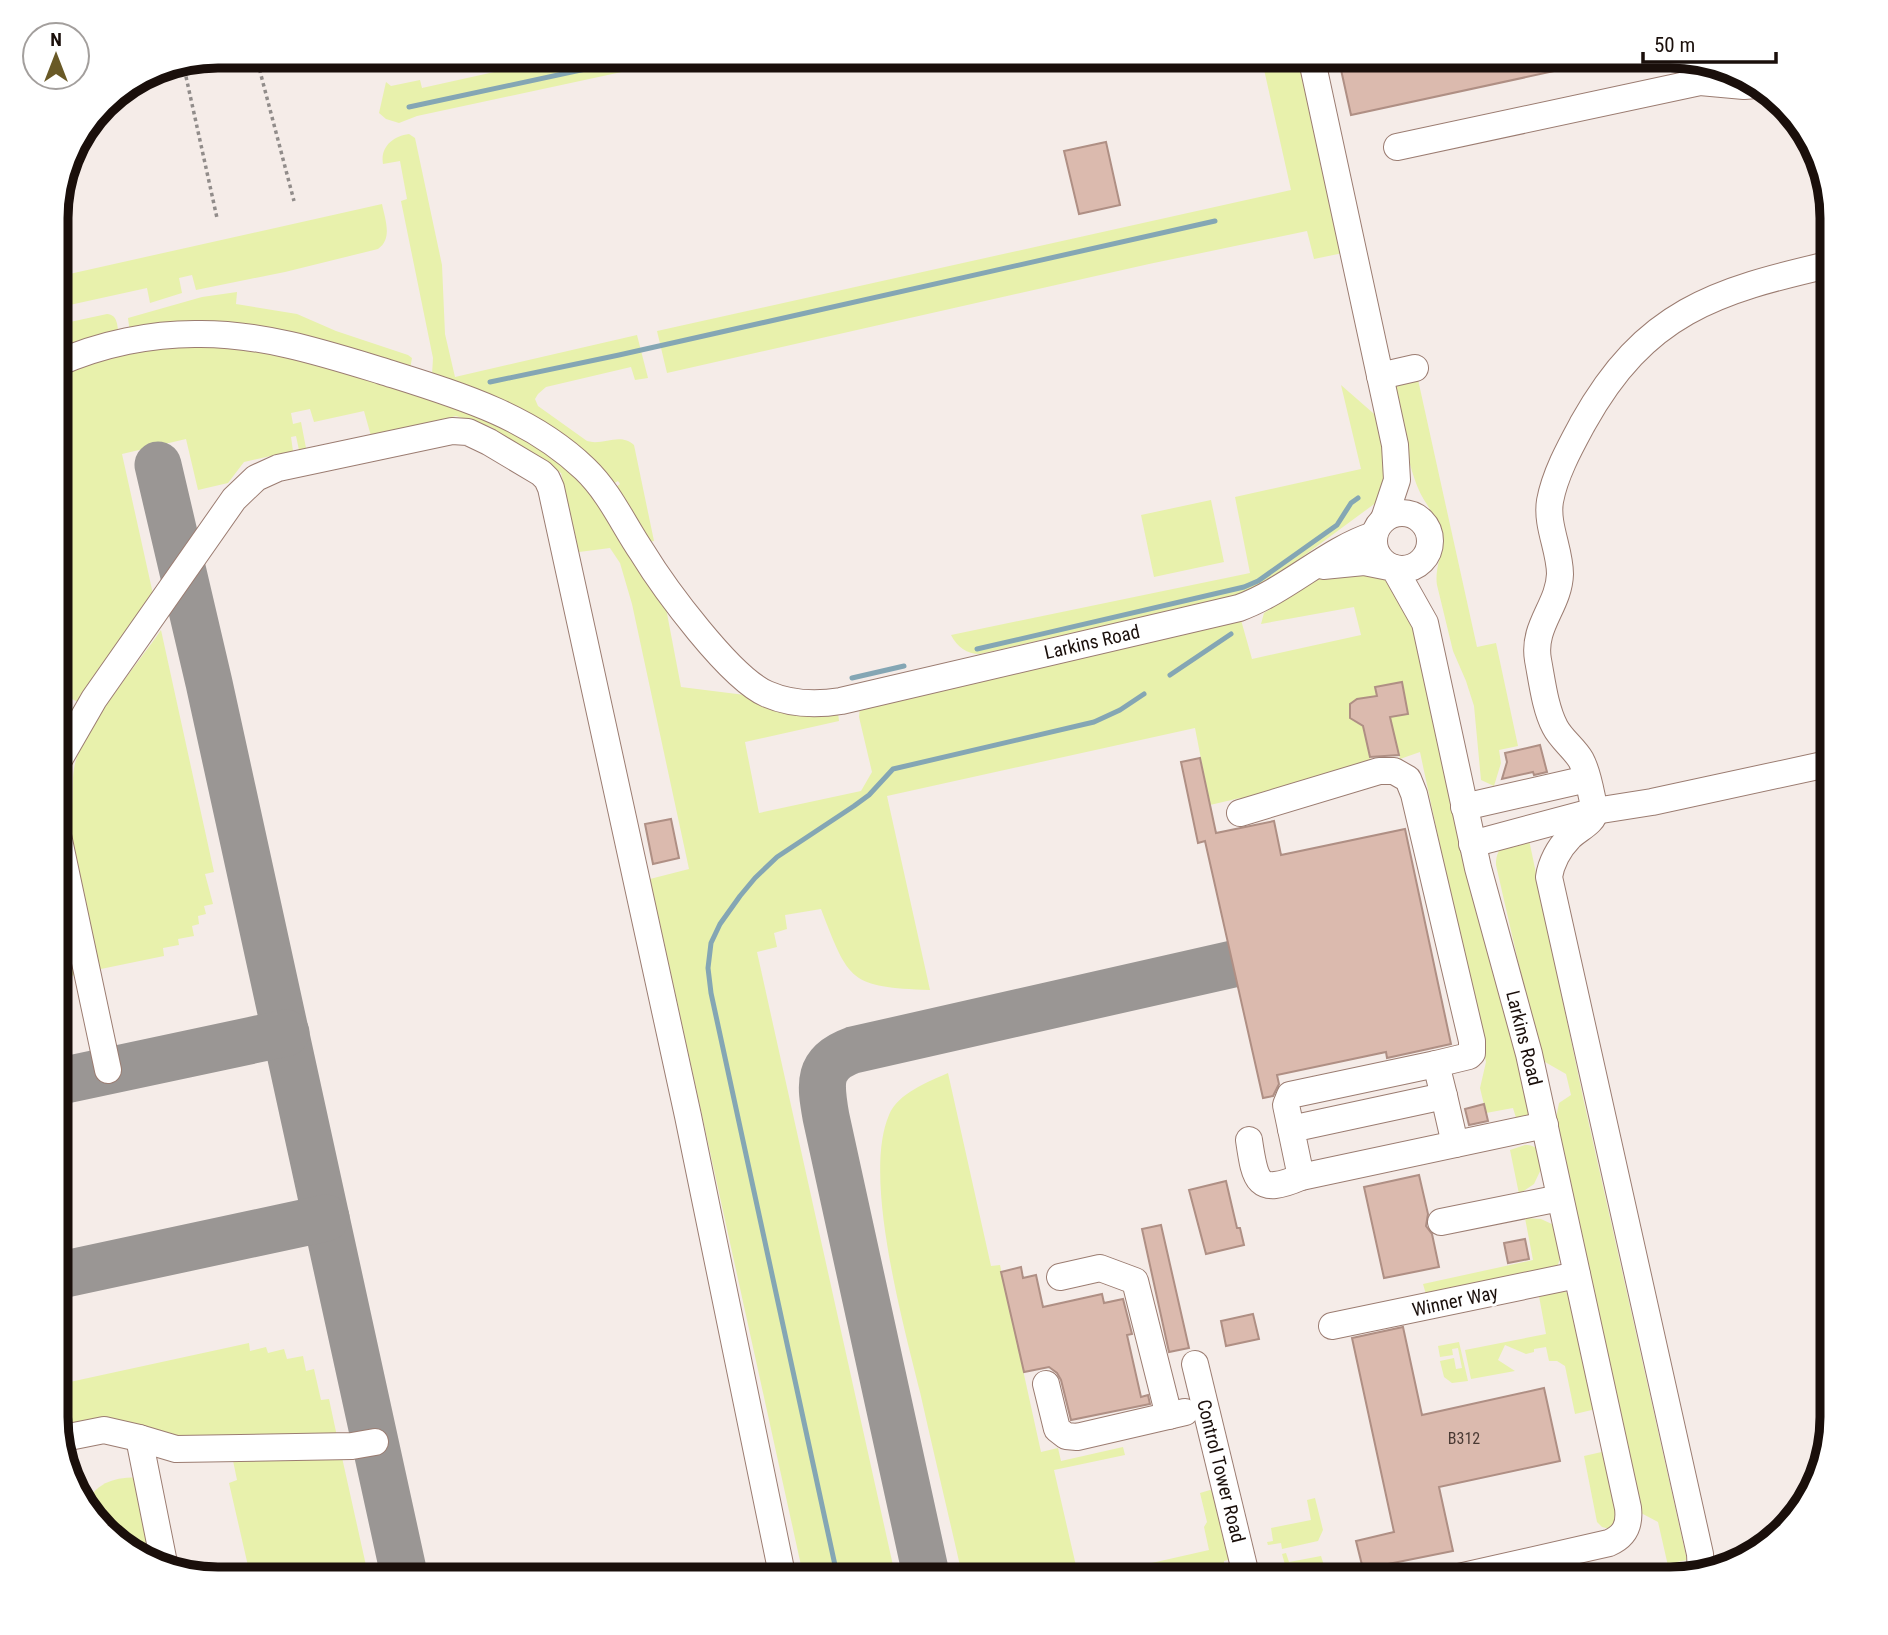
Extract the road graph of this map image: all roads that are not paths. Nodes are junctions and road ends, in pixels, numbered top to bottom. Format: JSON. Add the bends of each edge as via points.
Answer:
{"nodes":[{"id":1,"x":1314,"y":68,"type":"edge"},
{"id":2,"x":1740,"y":86,"type":"edge"},
{"id":3,"x":1397,"y":147,"type":"dead end"},
{"id":4,"x":1820,"y":267,"type":"edge"},
{"id":5,"x":69,"y":359,"type":"edge"},
{"id":6,"x":1414,"y":362,"type":"dead end"},
{"id":7,"x":1378,"y":369,"type":"junction"},
{"id":8,"x":1395,"y":444,"type":"junction"},
{"id":9,"x":1423,"y":522,"type":"junction"},
{"id":10,"x":1379,"y":527,"type":"junction"},
{"id":11,"x":1422,"y":561,"type":"junction"},
{"id":12,"x":1314,"y":568,"type":"junction"},
{"id":13,"x":1394,"y":568,"type":"junction"},
{"id":14,"x":1425,"y":623,"type":"junction"},
{"id":15,"x":69,"y":742,"type":"edge"},
{"id":16,"x":1820,"y":765,"type":"edge"},
{"id":17,"x":1587,"y":779,"type":"junction"},
{"id":18,"x":1464,"y":807,"type":"junction"},
{"id":19,"x":1595,"y":811,"type":"junction"},
{"id":20,"x":1240,"y":813,"type":"dead end"},
{"id":21,"x":1472,"y":844,"type":"junction"},
{"id":22,"x":69,"y":887,"type":"edge"},
{"id":23,"x":1436,"y":1064,"type":"junction"},
{"id":24,"x":108,"y":1070,"type":"dead end"},
{"id":25,"x":1444,"y":1096,"type":"junction"},
{"id":26,"x":1545,"y":1125,"type":"junction"},
{"id":27,"x":1291,"y":1129,"type":"junction"},
{"id":28,"x":1249,"y":1140,"type":"dead end"},
{"id":29,"x":1455,"y":1144,"type":"junction"},
{"id":30,"x":1301,"y":1177,"type":"junction"},
{"id":31,"x":1560,"y":1198,"type":"junction"},
{"id":32,"x":1441,"y":1222,"type":"dead end"},
{"id":33,"x":1577,"y":1275,"type":"junction"},
{"id":34,"x":1060,"y":1277,"type":"dead end"},
{"id":35,"x":1332,"y":1326,"type":"dead end"},
{"id":36,"x":1195,"y":1364,"type":"dead end"},
{"id":37,"x":1046,"y":1384,"type":"dead end"},
{"id":38,"x":1205,"y":1409,"type":"junction"},
{"id":39,"x":1169,"y":1416,"type":"junction"},
{"id":40,"x":70,"y":1436,"type":"edge"},
{"id":41,"x":139,"y":1438,"type":"junction"},
{"id":42,"x":375,"y":1442,"type":"dead end"},
{"id":43,"x":163,"y":1556,"type":"edge"},
{"id":44,"x":1701,"y":1564,"type":"edge"},
{"id":45,"x":781,"y":1567,"type":"edge"},
{"id":46,"x":1244,"y":1567,"type":"edge"},
{"id":47,"x":1503,"y":1567,"type":"edge"}],
"edges":[{"from":1,"to":7,"type":"lane"},
{"from":2,"to":3,"type":"lane","via":[[1700,82]]},
{"from":4,"to":17,"type":"lane","via":[[1742,286],[1658,330],[1608,383],[1562,465],[1550,508],[1559,580],[1536,650],[1554,725],[1579,757]]},
{"from":5,"to":12,"type":"lane","name":"Larkins Road","via":[[141,340],[228,335],[302,347],[492,408],[532,429],[586,470],[604,490],[669,591],[724,658],[760,690],[794,702],[841,701],[1239,608],[1273,594]]},
{"from":6,"to":7,"type":"lane"},
{"from":7,"to":8,"type":"lane"},
{"from":8,"to":9,"type":"lane"},
{"from":8,"to":10,"type":"lane","via":[[1397,480]]},
{"from":9,"to":10,"type":"lane","via":[[1400,512]]},
{"from":9,"to":11,"type":"lane","via":[[1430,547]]},
{"from":10,"to":12,"type":"lane","name":"Larkins Road"},
{"from":10,"to":13,"type":"lane","via":[[1376,552]]},
{"from":11,"to":13,"type":"lane","via":[[1413,567]]},
{"from":11,"to":14,"type":"lane"},
{"from":12,"to":13,"type":"lane","via":[[1364,562]]},
{"from":13,"to":14,"type":"lane","name":"Larkins Road"},
{"from":14,"to":18,"type":"lane","name":"Larkins Road"},
{"from":15,"to":45,"type":"lane","via":[[94,699],[234,499],[256,478],[278,468],[452,431],[468,432],[545,476],[682,1089]]},
{"from":16,"to":19,"type":"lane"},
{"from":17,"to":18,"type":"lane"},
{"from":17,"to":19,"type":"lane"},
{"from":18,"to":21,"type":"lane","name":"Larkins Road"},
{"from":19,"to":21,"type":"lane"},
{"from":19,"to":44,"type":"lane","via":[[1565,842],[1549,877]]},
{"from":20,"to":23,"type":"lane","via":[[1379,771],[1394,771],[1408,779],[1472,1041],[1469,1056]]},
{"from":21,"to":26,"type":"lane","name":"Larkins Road"},
{"from":22,"to":24,"type":"lane"},
{"from":23,"to":25,"type":"lane"},
{"from":23,"to":27,"type":"lane","via":[[1290,1096],[1286,1105]]},
{"from":25,"to":27,"type":"lane"},
{"from":25,"to":29,"type":"lane"},
{"from":26,"to":29,"type":"lane"},
{"from":26,"to":31,"type":"lane","name":"Larkins Road"},
{"from":27,"to":30,"type":"lane"},
{"from":28,"to":30,"type":"lane","via":[[1255,1172],[1265,1185],[1282,1185]]},
{"from":29,"to":30,"type":"lane"},
{"from":31,"to":32,"type":"lane"},
{"from":31,"to":33,"type":"lane","name":"Larkins Road"},
{"from":33,"to":35,"type":"lane","name":"Winner Way"},
{"from":33,"to":47,"type":"lane","name":"Larkins Road","via":[[1629,1517],[1624,1532],[1609,1543]]},
{"from":34,"to":39,"type":"lane","via":[[1100,1268],[1135,1281]]},
{"from":36,"to":38,"type":"lane","name":"Control Tower Road"},
{"from":37,"to":39,"type":"lane","via":[[1057,1429],[1066,1436]]},
{"from":38,"to":39,"type":"lane"},
{"from":38,"to":46,"type":"lane","name":"Control Tower Road"},
{"from":40,"to":41,"type":"lane","via":[[104,1430]]},
{"from":41,"to":42,"type":"lane","via":[[176,1448]]},
{"from":41,"to":43,"type":"lane"}]}
